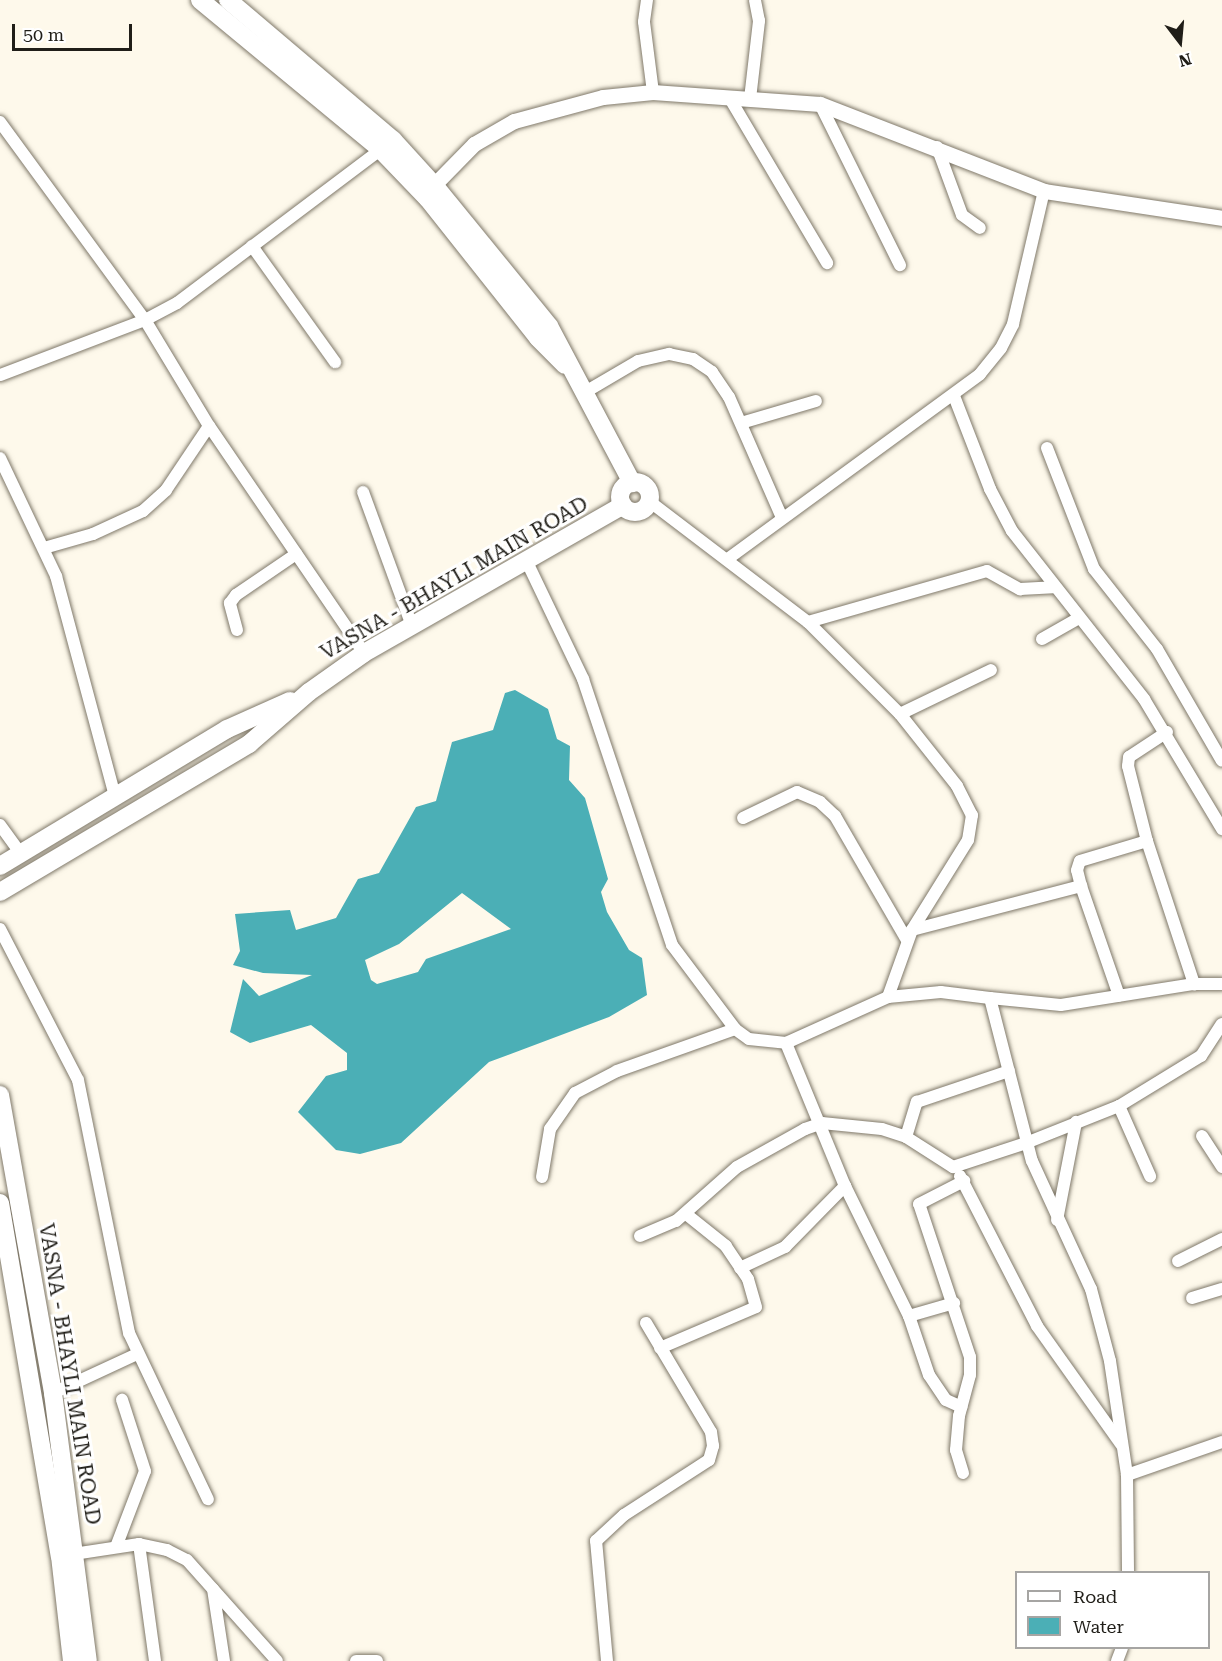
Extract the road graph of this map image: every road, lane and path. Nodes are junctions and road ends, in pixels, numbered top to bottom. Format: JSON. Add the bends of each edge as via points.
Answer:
{"nodes":[{"id":1,"x":200,"y":0,"type":"edge"},
{"id":2,"x":228,"y":0,"type":"edge"},
{"id":3,"x":647,"y":0,"type":"edge"},
{"id":4,"x":755,"y":0,"type":"edge"},
{"id":5,"x":652,"y":92,"type":"junction"},
{"id":6,"x":729,"y":97,"type":"junction"},
{"id":7,"x":750,"y":99,"type":"junction"},
{"id":8,"x":820,"y":104,"type":"junction"},
{"id":9,"x":0,"y":122,"type":"edge"},
{"id":10,"x":386,"y":145,"type":"junction"},
{"id":11,"x":937,"y":147,"type":"junction"},
{"id":12,"x":429,"y":190,"type":"junction"},
{"id":13,"x":1044,"y":191,"type":"junction"},
{"id":14,"x":1222,"y":218,"type":"edge"},
{"id":15,"x":980,"y":228,"type":"dead end"},
{"id":16,"x":252,"y":246,"type":"junction"},
{"id":17,"x":827,"y":263,"type":"dead end"},
{"id":18,"x":900,"y":265,"type":"dead end"},
{"id":19,"x":145,"y":320,"type":"junction"},
{"id":20,"x":335,"y":362,"type":"dead end"},
{"id":21,"x":0,"y":375,"type":"edge"},
{"id":22,"x":584,"y":386,"type":"junction"},
{"id":23,"x":954,"y":396,"type":"junction"},
{"id":24,"x":816,"y":401,"type":"dead end"},
{"id":25,"x":741,"y":423,"type":"junction"},
{"id":26,"x":209,"y":426,"type":"junction"},
{"id":27,"x":1047,"y":448,"type":"dead end"},
{"id":28,"x":0,"y":458,"type":"edge"},
{"id":29,"x":632,"y":483,"type":"junction"},
{"id":30,"x":363,"y":492,"type":"dead end"},
{"id":31,"x":649,"y":501,"type":"junction"},
{"id":32,"x":623,"y":505,"type":"junction"},
{"id":33,"x":782,"y":518,"type":"junction"},
{"id":34,"x":44,"y":548,"type":"junction"},
{"id":35,"x":296,"y":554,"type":"junction"},
{"id":36,"x":729,"y":558,"type":"junction"},
{"id":37,"x":527,"y":562,"type":"junction"},
{"id":38,"x":1053,"y":587,"type":"junction"},
{"id":39,"x":1079,"y":618,"type":"junction"},
{"id":40,"x":808,"y":622,"type":"junction"},
{"id":41,"x":412,"y":626,"type":"junction"},
{"id":42,"x":237,"y":630,"type":"dead end"},
{"id":43,"x":1042,"y":639,"type":"dead end"},
{"id":44,"x":364,"y":653,"type":"junction"},
{"id":45,"x":991,"y":670,"type":"dead end"},
{"id":46,"x":309,"y":692,"type":"junction"},
{"id":47,"x":900,"y":714,"type":"junction"},
{"id":48,"x":1167,"y":732,"type":"junction"},
{"id":49,"x":1222,"y":761,"type":"edge"},
{"id":50,"x":115,"y":796,"type":"junction"},
{"id":51,"x":742,"y":818,"type":"dead end"},
{"id":52,"x":0,"y":825,"type":"edge"},
{"id":53,"x":1222,"y":829,"type":"edge"},
{"id":54,"x":1147,"y":841,"type":"junction"},
{"id":55,"x":20,"y":853,"type":"junction"},
{"id":56,"x":0,"y":866,"type":"edge"},
{"id":57,"x":1081,"y":886,"type":"junction"},
{"id":58,"x":0,"y":892,"type":"edge"},
{"id":59,"x":0,"y":929,"type":"edge"},
{"id":60,"x":909,"y":935,"type":"junction"},
{"id":61,"x":1194,"y":984,"type":"junction"},
{"id":62,"x":1222,"y":984,"type":"edge"},
{"id":63,"x":1119,"y":996,"type":"junction"},
{"id":64,"x":888,"y":997,"type":"junction"},
{"id":65,"x":990,"y":998,"type":"junction"},
{"id":66,"x":1222,"y":1024,"type":"edge"},
{"id":67,"x":735,"y":1029,"type":"junction"},
{"id":68,"x":786,"y":1043,"type":"junction"},
{"id":69,"x":1009,"y":1071,"type":"junction"},
{"id":70,"x":0,"y":1095,"type":"edge"},
{"id":71,"x":1119,"y":1106,"type":"junction"},
{"id":72,"x":1076,"y":1122,"type":"junction"},
{"id":73,"x":822,"y":1123,"type":"junction"},
{"id":74,"x":1202,"y":1136,"type":"dead end"},
{"id":75,"x":906,"y":1137,"type":"junction"},
{"id":76,"x":1026,"y":1143,"type":"junction"},
{"id":77,"x":953,"y":1167,"type":"junction"},
{"id":78,"x":1222,"y":1167,"type":"edge"},
{"id":79,"x":1150,"y":1176,"type":"dead end"},
{"id":80,"x":542,"y":1177,"type":"dead end"},
{"id":81,"x":964,"y":1181,"type":"junction"},
{"id":82,"x":845,"y":1186,"type":"junction"},
{"id":83,"x":0,"y":1203,"type":"edge"},
{"id":84,"x":686,"y":1214,"type":"junction"},
{"id":85,"x":1058,"y":1220,"type":"junction"},
{"id":86,"x":640,"y":1236,"type":"dead end"},
{"id":87,"x":1222,"y":1239,"type":"edge"},
{"id":88,"x":1178,"y":1261,"type":"dead end"},
{"id":89,"x":740,"y":1268,"type":"junction"},
{"id":90,"x":1222,"y":1289,"type":"edge"},
{"id":91,"x":1192,"y":1298,"type":"dead end"},
{"id":92,"x":954,"y":1303,"type":"junction"},
{"id":93,"x":909,"y":1316,"type":"junction"},
{"id":94,"x":646,"y":1323,"type":"dead end"},
{"id":95,"x":660,"y":1348,"type":"junction"},
{"id":96,"x":137,"y":1354,"type":"junction"},
{"id":97,"x":53,"y":1393,"type":"junction"},
{"id":98,"x":122,"y":1400,"type":"dead end"},
{"id":99,"x":962,"y":1407,"type":"junction"},
{"id":100,"x":1222,"y":1442,"type":"edge"},
{"id":101,"x":1123,"y":1447,"type":"junction"},
{"id":102,"x":963,"y":1473,"type":"dead end"},
{"id":103,"x":1127,"y":1475,"type":"junction"},
{"id":104,"x":208,"y":1499,"type":"dead end"},
{"id":105,"x":139,"y":1544,"type":"junction"},
{"id":106,"x":116,"y":1547,"type":"junction"},
{"id":107,"x":68,"y":1555,"type":"junction"},
{"id":108,"x":1128,"y":1571,"type":"edge"},
{"id":109,"x":213,"y":1589,"type":"junction"},
{"id":110,"x":72,"y":1661,"type":"edge"},
{"id":111,"x":88,"y":1661,"type":"edge"},
{"id":112,"x":154,"y":1661,"type":"edge"},
{"id":113,"x":224,"y":1661,"type":"edge"},
{"id":114,"x":277,"y":1661,"type":"edge"},
{"id":115,"x":356,"y":1661,"type":"edge"},
{"id":116,"x":377,"y":1661,"type":"edge"},
{"id":117,"x":607,"y":1661,"type":"edge"}],
"edges":[{"from":1,"to":10,"type":"main road"},
{"from":2,"to":10,"type":"main road"},
{"from":3,"to":5,"type":"street","via":[[644,22]]},
{"from":4,"to":7,"type":"street","via":[[759,21]]},
{"from":5,"to":6,"type":"street"},
{"from":5,"to":12,"type":"street","via":[[603,97],[514,121],[474,144]]},
{"from":6,"to":7,"type":"street"},
{"from":6,"to":17,"type":"street"},
{"from":7,"to":8,"type":"street"},
{"from":8,"to":11,"type":"street"},
{"from":8,"to":18,"type":"street"},
{"from":9,"to":19,"type":"street"},
{"from":10,"to":12,"type":"main road"},
{"from":10,"to":16,"type":"street"},
{"from":11,"to":13,"type":"street"},
{"from":11,"to":15,"type":"street","via":[[962,214]]},
{"from":12,"to":22,"type":"main road","via":[[549,326]]},
{"from":13,"to":14,"type":"street"},
{"from":13,"to":23,"type":"street","via":[[1021,296],[1001,348],[980,374]]},
{"from":16,"to":19,"type":"street","via":[[177,303]]},
{"from":16,"to":20,"type":"street"},
{"from":19,"to":21,"type":"street"},
{"from":19,"to":26,"type":"street"},
{"from":22,"to":25,"type":"street","via":[[638,361],[669,354],[693,359],[712,372]]},
{"from":22,"to":29,"type":"main road"},
{"from":23,"to":33,"type":"street","via":[[904,426]]},
{"from":23,"to":38,"type":"street","via":[[990,489],[1012,531]]},
{"from":24,"to":25,"type":"street"},
{"from":25,"to":33,"type":"street"},
{"from":26,"to":34,"type":"street","via":[[166,490],[143,511],[93,534]]},
{"from":26,"to":35,"type":"street"},
{"from":27,"to":49,"type":"street","via":[[1094,569],[1156,650]]},
{"from":28,"to":34,"type":"street"},
{"from":29,"to":31,"type":"main road","via":[[646,487]]},
{"from":29,"to":32,"type":"main road","via":[[621,491]]},
{"from":30,"to":41,"type":"street"},
{"from":31,"to":32,"type":"main road","via":[[640,511],[630,511]]},
{"from":31,"to":36,"type":"street"},
{"from":32,"to":37,"type":"main road","name":"VASNA - BHAYLI MAIN ROAD"},
{"from":33,"to":36,"type":"street"},
{"from":34,"to":50,"type":"street","via":[[63,600]]},
{"from":35,"to":42,"type":"street","via":[[236,595],[230,603]]},
{"from":35,"to":44,"type":"street"},
{"from":36,"to":40,"type":"street"},
{"from":37,"to":41,"type":"main road","name":"VASNA - BHAYLI MAIN ROAD"},
{"from":37,"to":67,"type":"street","via":[[583,678],[672,945]]},
{"from":38,"to":39,"type":"street"},
{"from":38,"to":40,"type":"street","via":[[1020,589],[987,571]]},
{"from":39,"to":43,"type":"street"},
{"from":39,"to":48,"type":"street"},
{"from":40,"to":47,"type":"street"},
{"from":41,"to":44,"type":"main road","name":"VASNA - BHAYLI MAIN ROAD"},
{"from":44,"to":46,"type":"main road","name":"VASNA - BHAYLI MAIN ROAD"},
{"from":45,"to":47,"type":"street"},
{"from":46,"to":50,"type":"main road","name":"VASNA - BHAYLI MAIN ROAD","via":[[227,729]]},
{"from":46,"to":58,"type":"main road","name":"VASNA - BHAYLI MAIN ROAD","via":[[249,744]]},
{"from":47,"to":60,"type":"street","via":[[957,786],[972,815],[969,840],[962,854]]},
{"from":48,"to":53,"type":"street"},
{"from":48,"to":54,"type":"street","via":[[1129,757]]},
{"from":50,"to":55,"type":"main road","name":"VASNA - BHAYLI MAIN ROAD"},
{"from":51,"to":60,"type":"street","via":[[797,792],[820,802],[841,825]]},
{"from":52,"to":55,"type":"street"},
{"from":54,"to":57,"type":"street","via":[[1080,861],[1077,870]]},
{"from":54,"to":61,"type":"street"},
{"from":55,"to":56,"type":"main road","name":"VASNA - BHAYLI MAIN ROAD"},
{"from":57,"to":60,"type":"street"},
{"from":57,"to":63,"type":"street"},
{"from":59,"to":96,"type":"street","via":[[78,1080],[129,1333]]},
{"from":60,"to":64,"type":"street"},
{"from":61,"to":62,"type":"street"},
{"from":61,"to":63,"type":"street"},
{"from":63,"to":65,"type":"street","via":[[1060,1005]]},
{"from":64,"to":65,"type":"street","via":[[941,992]]},
{"from":64,"to":68,"type":"street"},
{"from":65,"to":69,"type":"street"},
{"from":66,"to":71,"type":"street","via":[[1201,1056]]},
{"from":67,"to":68,"type":"street","via":[[749,1039]]},
{"from":67,"to":80,"type":"street","via":[[617,1071],[575,1093],[550,1129]]},
{"from":68,"to":73,"type":"street"},
{"from":69,"to":75,"type":"street","via":[[917,1102]]},
{"from":69,"to":76,"type":"street"},
{"from":70,"to":97,"type":"main road","name":"VASNA - BHAYLI MAIN ROAD"},
{"from":71,"to":72,"type":"street"},
{"from":71,"to":79,"type":"street"},
{"from":72,"to":76,"type":"street"},
{"from":72,"to":85,"type":"street"},
{"from":73,"to":75,"type":"street","via":[[882,1129]]},
{"from":73,"to":82,"type":"street"},
{"from":73,"to":84,"type":"street","via":[[737,1167]]},
{"from":74,"to":78,"type":"street"},
{"from":75,"to":77,"type":"street"},
{"from":76,"to":77,"type":"street"},
{"from":76,"to":85,"type":"street"},
{"from":77,"to":81,"type":"street"},
{"from":81,"to":92,"type":"street","via":[[919,1204]]},
{"from":81,"to":101,"type":"street","via":[[1037,1326]]},
{"from":82,"to":89,"type":"street","via":[[785,1247]]},
{"from":82,"to":93,"type":"street"},
{"from":83,"to":107,"type":"main road","name":"VASNA - BHAYLI MAIN ROAD"},
{"from":84,"to":86,"type":"street"},
{"from":84,"to":89,"type":"street","via":[[726,1246]]},
{"from":85,"to":101,"type":"street","via":[[1097,1308],[1110,1361]]},
{"from":87,"to":88,"type":"street"},
{"from":89,"to":95,"type":"street","via":[[756,1307]]},
{"from":90,"to":91,"type":"street"},
{"from":92,"to":93,"type":"street"},
{"from":92,"to":99,"type":"street","via":[[970,1357]]},
{"from":93,"to":99,"type":"street","via":[[929,1375],[946,1400]]},
{"from":94,"to":95,"type":"street"},
{"from":95,"to":117,"type":"street","via":[[711,1432],[713,1446],[709,1460],[624,1515],[596,1540]]},
{"from":96,"to":97,"type":"street"},
{"from":96,"to":104,"type":"street"},
{"from":97,"to":107,"type":"main road","name":"VASNA - BHAYLI MAIN ROAD"},
{"from":98,"to":106,"type":"street","via":[[145,1471]]},
{"from":99,"to":102,"type":"street","via":[[956,1450]]},
{"from":100,"to":103,"type":"street"},
{"from":101,"to":103,"type":"street"},
{"from":103,"to":108,"type":"street"},
{"from":105,"to":106,"type":"street"},
{"from":105,"to":109,"type":"street","via":[[167,1550],[187,1560]]},
{"from":105,"to":112,"type":"street"},
{"from":106,"to":107,"type":"street"},
{"from":107,"to":110,"type":"main road","name":"VASNA - BHAYLI MAIN ROAD"},
{"from":107,"to":111,"type":"main road","name":"VASNA - BHAYLI MAIN ROAD"},
{"from":109,"to":113,"type":"street"},
{"from":109,"to":114,"type":"street"},
{"from":115,"to":116,"type":"street"}]}
